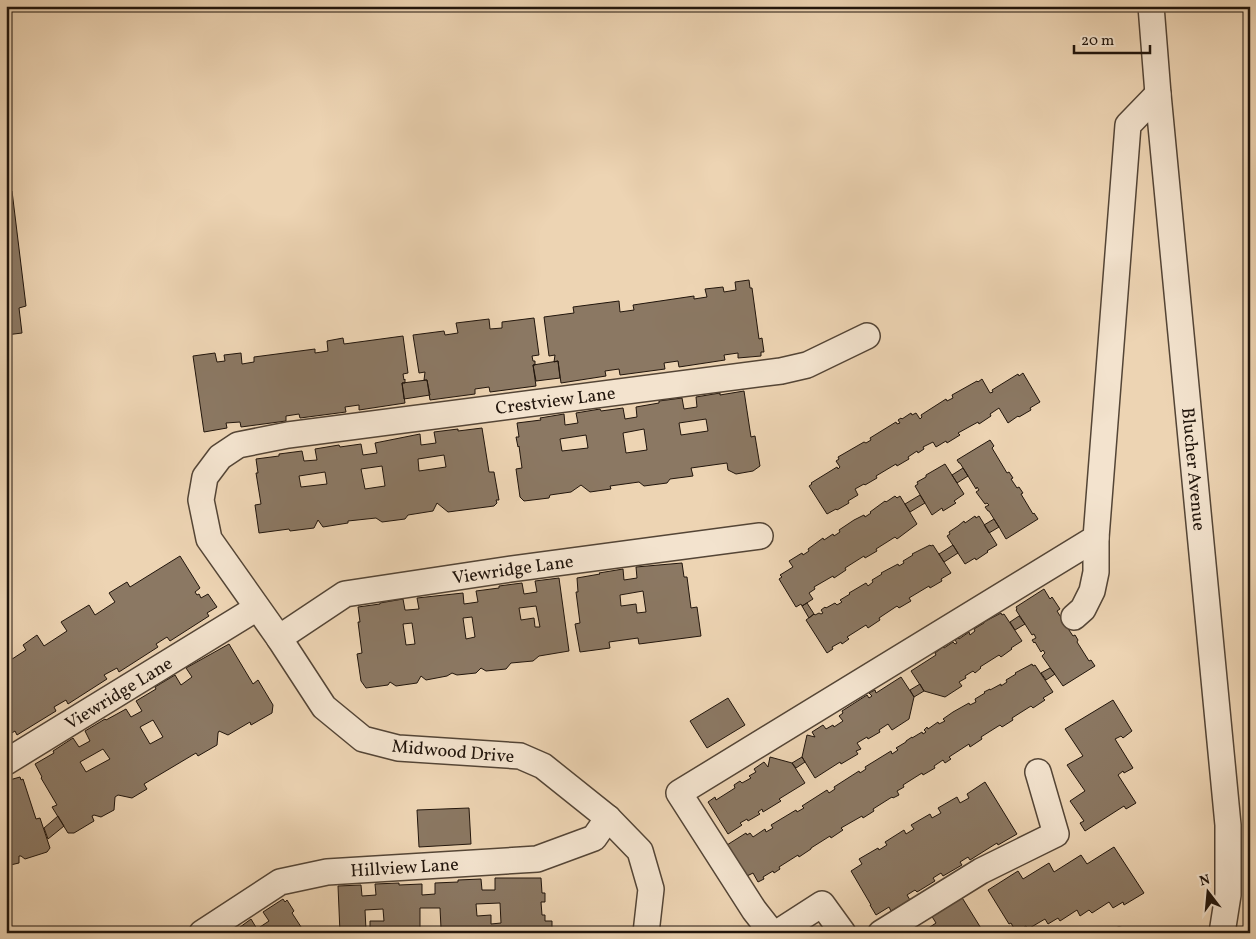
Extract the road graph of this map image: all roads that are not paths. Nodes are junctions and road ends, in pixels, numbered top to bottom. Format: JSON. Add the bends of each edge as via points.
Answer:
{"nodes":[{"id":1,"x":1151,"y":6,"type":"edge"},
{"id":2,"x":1158,"y":94,"type":"junction"},
{"id":3,"x":867,"y":336,"type":"dead end"},
{"id":4,"x":238,"y":445,"type":"joint"},
{"id":5,"x":760,"y":536,"type":"dead end"},
{"id":6,"x":1096,"y":538,"type":"junction"},
{"id":7,"x":257,"y":608,"type":"junction"},
{"id":8,"x":1074,"y":617,"type":"dead end"},
{"id":9,"x":279,"y":638,"type":"junction"},
{"id":10,"x":6,"y":762,"type":"edge"},
{"id":11,"x":1038,"y":772,"type":"dead end"},
{"id":12,"x":608,"y":818,"type":"junction"},
{"id":13,"x":202,"y":933,"type":"edge"},
{"id":14,"x":646,"y":933,"type":"edge"},
{"id":15,"x":772,"y":933,"type":"edge"},
{"id":16,"x":778,"y":933,"type":"edge"},
{"id":17,"x":842,"y":933,"type":"edge"},
{"id":18,"x":881,"y":933,"type":"edge"},
{"id":19,"x":1222,"y":933,"type":"edge"}],
"edges":[{"from":1,"to":2,"type":"street","name":"Blucher Avenue"},
{"from":2,"to":6,"type":"street","via":[[1128,125]]},
{"from":2,"to":19,"type":"street","name":"Blucher Avenue","via":[[1228,825],[1228,895]]},
{"from":3,"to":4,"type":"street","name":"Crestview Lane","via":[[807,365],[781,371],[288,435]]},
{"from":4,"to":7,"type":"street","name":"Midwood Drive","via":[[220,457],[205,477],[201,500],[209,539]]},
{"from":5,"to":9,"type":"street","name":"Viewridge Lane","via":[[345,594]]},
{"from":6,"to":8,"type":"street","via":[[1096,572],[1092,591],[1083,609]]},
{"from":6,"to":15,"type":"street","via":[[679,793]]},
{"from":7,"to":9,"type":"street","name":"Midwood Drive"},
{"from":7,"to":10,"type":"street","name":"Viewridge Lane"},
{"from":9,"to":12,"type":"street","name":"Midwood Drive","via":[[324,707],[363,740],[398,748],[520,756],[543,766]]},
{"from":11,"to":18,"type":"street","via":[[1056,834],[981,871]]},
{"from":12,"to":13,"type":"street","name":"Hillview Lane","via":[[594,838],[537,859],[327,872],[280,882]]},
{"from":12,"to":14,"type":"street","name":"Midwood Drive","via":[[640,851],[651,889]]},
{"from":16,"to":17,"type":"street","via":[[822,904]]}]}
